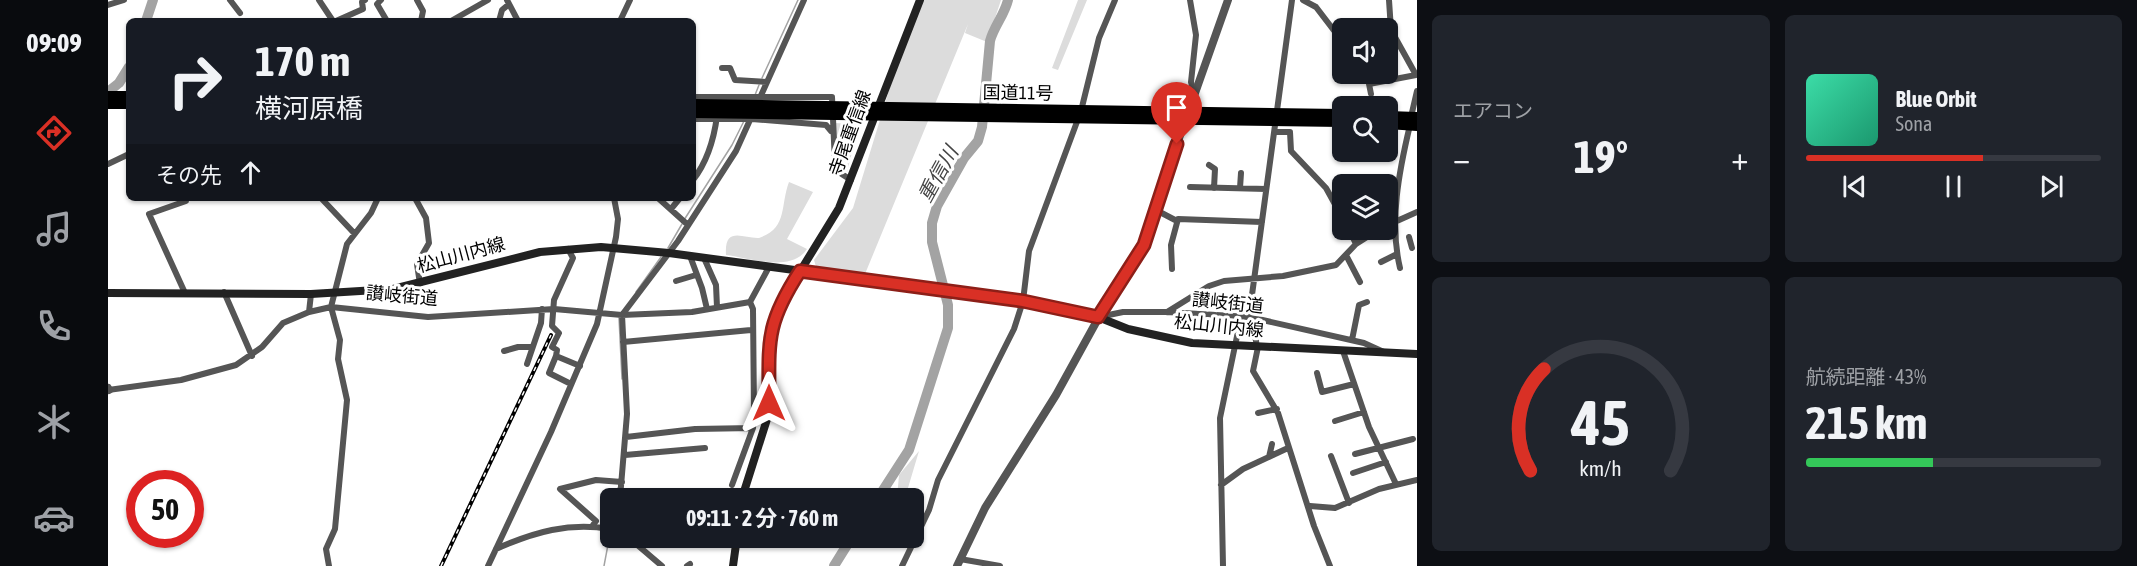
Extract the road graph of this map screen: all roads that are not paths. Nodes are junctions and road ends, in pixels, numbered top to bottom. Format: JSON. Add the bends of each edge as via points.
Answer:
{"nodes":[{"id":1,"x":124,"y":0,"type":"edge"},
{"id":2,"x":230,"y":0,"type":"edge"},
{"id":3,"x":319,"y":0,"type":"edge"},
{"id":4,"x":365,"y":0,"type":"edge"},
{"id":5,"x":381,"y":0,"type":"edge"},
{"id":6,"x":417,"y":0,"type":"edge"},
{"id":7,"x":488,"y":0,"type":"edge"},
{"id":8,"x":630,"y":0,"type":"edge"},
{"id":9,"x":804,"y":0,"type":"edge"},
{"id":10,"x":920,"y":0,"type":"edge"},
{"id":11,"x":1114,"y":0,"type":"edge"},
{"id":12,"x":1190,"y":0,"type":"edge"},
{"id":13,"x":1228,"y":0,"type":"edge"},
{"id":14,"x":1292,"y":0,"type":"edge"},
{"id":15,"x":1303,"y":0,"type":"edge"},
{"id":16,"x":1389,"y":0,"type":"edge"},
{"id":17,"x":507,"y":2,"type":"edge"},
{"id":18,"x":475,"y":3,"type":"edge"},
{"id":19,"x":108,"y":5,"type":"edge"},
{"id":20,"x":240,"y":13,"type":"dead end"},
{"id":21,"x":332,"y":18,"type":"edge"},
{"id":22,"x":341,"y":18,"type":"edge"},
{"id":23,"x":385,"y":18,"type":"edge"},
{"id":24,"x":422,"y":18,"type":"edge"},
{"id":25,"x":455,"y":18,"type":"edge"},
{"id":26,"x":500,"y":18,"type":"edge"},
{"id":27,"x":516,"y":18,"type":"edge"},
{"id":28,"x":621,"y":18,"type":"edge"},
{"id":29,"x":1332,"y":28,"type":"edge"},
{"id":30,"x":722,"y":68,"type":"dead end"},
{"id":31,"x":1417,"y":76,"type":"edge"},
{"id":32,"x":1398,"y":79,"type":"edge"},
{"id":33,"x":767,"y":82,"type":"junction"},
{"id":34,"x":1369,"y":84,"type":"edge"},
{"id":35,"x":1417,"y":91,"type":"edge"},
{"id":36,"x":1371,"y":94,"type":"dead end"},
{"id":37,"x":1195,"y":95,"type":"junction"},
{"id":38,"x":126,"y":96,"type":"edge"},
{"id":39,"x":696,"y":97,"type":"edge"},
{"id":40,"x":720,"y":97,"type":"junction"},
{"id":41,"x":761,"y":97,"type":"junction"},
{"id":42,"x":110,"y":99,"type":"edge"},
{"id":43,"x":126,"y":103,"type":"edge"},
{"id":44,"x":696,"y":104,"type":"edge"},
{"id":45,"x":838,"y":110,"type":"junction"},
{"id":46,"x":875,"y":110,"type":"junction"},
{"id":47,"x":696,"y":113,"type":"edge"},
{"id":48,"x":1075,"y":114,"type":"junction"},
{"id":49,"x":1332,"y":115,"type":"edge"},
{"id":50,"x":1187,"y":116,"type":"junction"},
{"id":51,"x":1398,"y":118,"type":"edge"},
{"id":52,"x":696,"y":119,"type":"edge"},
{"id":53,"x":717,"y":119,"type":"junction"},
{"id":54,"x":752,"y":119,"type":"junction"},
{"id":55,"x":1414,"y":121,"type":"edge"},
{"id":56,"x":1276,"y":122,"type":"junction"},
{"id":57,"x":1332,"y":122,"type":"edge"},
{"id":58,"x":1398,"y":123,"type":"edge"},
{"id":59,"x":832,"y":131,"type":"junction"},
{"id":60,"x":126,"y":155,"type":"edge"},
{"id":61,"x":108,"y":164,"type":"edge"},
{"id":62,"x":1209,"y":165,"type":"dead end"},
{"id":63,"x":1240,"y":173,"type":"dead end"},
{"id":64,"x":696,"y":175,"type":"edge"},
{"id":65,"x":851,"y":180,"type":"junction"},
{"id":66,"x":1398,"y":180,"type":"edge"},
{"id":67,"x":1190,"y":186,"type":"dead end"},
{"id":68,"x":1214,"y":188,"type":"junction"},
{"id":69,"x":1240,"y":188,"type":"junction"},
{"id":70,"x":1266,"y":189,"type":"junction"},
{"id":71,"x":1332,"y":199,"type":"edge"},
{"id":72,"x":186,"y":201,"type":"edge"},
{"id":73,"x":324,"y":201,"type":"edge"},
{"id":74,"x":377,"y":201,"type":"edge"},
{"id":75,"x":417,"y":201,"type":"edge"},
{"id":76,"x":615,"y":201,"type":"edge"},
{"id":77,"x":662,"y":201,"type":"edge"},
{"id":78,"x":678,"y":201,"type":"edge"},
{"id":79,"x":671,"y":209,"type":"junction"},
{"id":80,"x":1156,"y":210,"type":"junction"},
{"id":81,"x":1417,"y":212,"type":"edge"},
{"id":82,"x":1398,"y":220,"type":"edge"},
{"id":83,"x":1177,"y":221,"type":"junction"},
{"id":84,"x":1262,"y":222,"type":"junction"},
{"id":85,"x":688,"y":225,"type":"junction"},
{"id":86,"x":354,"y":233,"type":"junction"},
{"id":87,"x":1354,"y":240,"type":"edge"},
{"id":88,"x":1362,"y":240,"type":"edge"},
{"id":89,"x":1396,"y":240,"type":"edge"},
{"id":90,"x":1356,"y":244,"type":"junction"},
{"id":91,"x":612,"y":248,"type":"junction"},
{"id":92,"x":568,"y":249,"type":"junction"},
{"id":93,"x":669,"y":253,"type":"junction"},
{"id":94,"x":1396,"y":254,"type":"junction"},
{"id":95,"x":1346,"y":255,"type":"junction"},
{"id":96,"x":690,"y":256,"type":"junction"},
{"id":97,"x":704,"y":258,"type":"junction"},
{"id":98,"x":1381,"y":262,"type":"dead end"},
{"id":99,"x":769,"y":267,"type":"junction"},
{"id":100,"x":1400,"y":268,"type":"dead end"},
{"id":101,"x":1172,"y":269,"type":"dead end"},
{"id":102,"x":800,"y":271,"type":"junction"},
{"id":103,"x":696,"y":274,"type":"junction"},
{"id":104,"x":1254,"y":279,"type":"junction"},
{"id":105,"x":676,"y":281,"type":"dead end"},
{"id":106,"x":1360,"y":282,"type":"dead end"},
{"id":107,"x":420,"y":284,"type":"junction"},
{"id":108,"x":224,"y":292,"type":"junction"},
{"id":109,"x":108,"y":293,"type":"edge"},
{"id":110,"x":185,"y":293,"type":"junction"},
{"id":111,"x":336,"y":293,"type":"junction"},
{"id":112,"x":315,"y":294,"type":"junction"},
{"id":113,"x":1023,"y":301,"type":"junction"},
{"id":114,"x":750,"y":302,"type":"junction"},
{"id":115,"x":1367,"y":302,"type":"dead end"},
{"id":116,"x":331,"y":306,"type":"junction"},
{"id":117,"x":717,"y":307,"type":"junction"},
{"id":118,"x":318,"y":309,"type":"junction"},
{"id":119,"x":542,"y":309,"type":"junction"},
{"id":120,"x":554,"y":309,"type":"junction"},
{"id":121,"x":707,"y":309,"type":"junction"},
{"id":122,"x":309,"y":312,"type":"junction"},
{"id":123,"x":1167,"y":312,"type":"junction"},
{"id":124,"x":600,"y":314,"type":"junction"},
{"id":125,"x":620,"y":315,"type":"junction"},
{"id":126,"x":1098,"y":317,"type":"junction"},
{"id":127,"x":1247,"y":317,"type":"junction"},
{"id":128,"x":541,"y":323,"type":"junction"},
{"id":129,"x":552,"y":326,"type":"junction"},
{"id":130,"x":751,"y":330,"type":"junction"},
{"id":131,"x":1352,"y":340,"type":"junction"},
{"id":132,"x":623,"y":342,"type":"junction"},
{"id":133,"x":532,"y":346,"type":"junction"},
{"id":134,"x":1234,"y":346,"type":"junction"},
{"id":135,"x":1257,"y":347,"type":"junction"},
{"id":136,"x":504,"y":351,"type":"dead end"},
{"id":137,"x":1343,"y":351,"type":"junction"},
{"id":138,"x":1386,"y":353,"type":"junction"},
{"id":139,"x":1417,"y":354,"type":"edge"},
{"id":140,"x":252,"y":356,"type":"junction"},
{"id":141,"x":556,"y":356,"type":"junction"},
{"id":142,"x":527,"y":364,"type":"dead end"},
{"id":143,"x":580,"y":366,"type":"junction"},
{"id":144,"x":1317,"y":373,"type":"dead end"},
{"id":145,"x":571,"y":384,"type":"junction"},
{"id":146,"x":1354,"y":384,"type":"junction"},
{"id":147,"x":108,"y":389,"type":"edge"},
{"id":148,"x":1371,"y":404,"type":"dead end"},
{"id":149,"x":1277,"y":409,"type":"junction"},
{"id":150,"x":1363,"y":410,"type":"junction"},
{"id":151,"x":1258,"y":413,"type":"dead end"},
{"id":152,"x":1335,"y":421,"type":"dead end"},
{"id":153,"x":753,"y":428,"type":"junction"},
{"id":154,"x":627,"y":437,"type":"junction"},
{"id":155,"x":1414,"y":439,"type":"dead end"},
{"id":156,"x":1272,"y":444,"type":"dead end"},
{"id":157,"x":1378,"y":447,"type":"junction"},
{"id":158,"x":705,"y":448,"type":"dead end"},
{"id":159,"x":1288,"y":448,"type":"junction"},
{"id":160,"x":1355,"y":454,"type":"dead end"},
{"id":161,"x":625,"y":455,"type":"junction"},
{"id":162,"x":1331,"y":456,"type":"dead end"},
{"id":163,"x":1268,"y":459,"type":"junction"},
{"id":164,"x":1386,"y":462,"type":"junction"},
{"id":165,"x":1353,"y":473,"type":"dead end"},
{"id":166,"x":1417,"y":480,"type":"edge"},
{"id":167,"x":620,"y":482,"type":"junction"},
{"id":168,"x":1221,"y":484,"type":"junction"},
{"id":169,"x":1396,"y":484,"type":"junction"},
{"id":170,"x":732,"y":485,"type":"dead end"},
{"id":171,"x":620,"y":488,"type":"edge"},
{"id":172,"x":745,"y":488,"type":"edge"},
{"id":173,"x":1349,"y":503,"type":"junction"},
{"id":174,"x":1310,"y":506,"type":"junction"},
{"id":175,"x":593,"y":525,"type":"junction"},
{"id":176,"x":600,"y":527,"type":"edge"},
{"id":177,"x":641,"y":548,"type":"edge"},
{"id":178,"x":735,"y":548,"type":"edge"},
{"id":179,"x":496,"y":549,"type":"junction"},
{"id":180,"x":959,"y":562,"type":"edge"},
{"id":181,"x":329,"y":566,"type":"edge"},
{"id":182,"x":488,"y":566,"type":"edge"},
{"id":183,"x":662,"y":566,"type":"edge"},
{"id":184,"x":733,"y":566,"type":"edge"},
{"id":185,"x":902,"y":566,"type":"edge"},
{"id":186,"x":1000,"y":566,"type":"edge"},
{"id":187,"x":1223,"y":566,"type":"edge"},
{"id":188,"x":1330,"y":566,"type":"edge"}],
"edges":[{"from":1,"to":19,"type":"street"},
{"from":2,"to":20,"type":"street"},
{"from":3,"to":21,"type":"street"},
{"from":4,"to":22,"type":"street","via":[[363,9]]},
{"from":5,"to":23,"type":"street","via":[[377,4]]},
{"from":6,"to":24,"type":"street"},
{"from":7,"to":18,"type":"street"},
{"from":8,"to":28,"type":"street"},
{"from":9,"to":33,"type":"street"},
{"from":10,"to":46,"type":"main road","name":"寺尾重信線"},
{"from":11,"to":48,"type":"street"},
{"from":12,"to":37,"type":"street","via":[[1196,35],[1191,82]]},
{"from":13,"to":37,"type":"street"},
{"from":14,"to":56,"type":"street"},
{"from":15,"to":29,"type":"street","via":[[1316,7]]},
{"from":16,"to":31,"type":"street","via":[[1391,30]]},
{"from":17,"to":26,"type":"street"},
{"from":17,"to":27,"type":"street"},
{"from":18,"to":25,"type":"street"},
{"from":30,"to":33,"type":"street","via":[[730,68],[735,80]]},
{"from":31,"to":32,"type":"street"},
{"from":33,"to":41,"type":"street"},
{"from":34,"to":36,"type":"street"},
{"from":35,"to":55,"type":"street"},
{"from":37,"to":50,"type":"street"},
{"from":38,"to":42,"type":"highway"},
{"from":39,"to":40,"type":"street"},
{"from":40,"to":41,"type":"street"},
{"from":40,"to":53,"type":"street"},
{"from":41,"to":54,"type":"street"},
{"from":41,"to":59,"type":"street","via":[[832,97]]},
{"from":42,"to":43,"type":"highway"},
{"from":44,"to":45,"type":"highway","name":"国道11号"},
{"from":45,"to":46,"type":"highway","name":"国道11号"},
{"from":45,"to":47,"type":"highway","name":"国道11号"},
{"from":46,"to":48,"type":"highway","name":"国道11号"},
{"from":46,"to":65,"type":"main road","name":"寺尾重信線"},
{"from":48,"to":50,"type":"highway","name":"国道11号"},
{"from":48,"to":113,"type":"street","via":[[1029,251]]},
{"from":49,"to":56,"type":"highway","name":"国道11号"},
{"from":50,"to":56,"type":"highway","name":"国道11号"},
{"from":50,"to":80,"type":"street"},
{"from":51,"to":55,"type":"highway"},
{"from":52,"to":53,"type":"street"},
{"from":53,"to":54,"type":"street"},
{"from":53,"to":64,"type":"street","via":[[708,153]]},
{"from":54,"to":59,"type":"street","via":[[826,124]]},
{"from":54,"to":85,"type":"street","via":[[719,180]]},
{"from":55,"to":58,"type":"highway"},
{"from":55,"to":66,"type":"street"},
{"from":56,"to":57,"type":"highway","name":"国道11号"},
{"from":56,"to":70,"type":"street"},
{"from":56,"to":71,"type":"street","via":[[1290,132],[1292,151]]},
{"from":59,"to":65,"type":"street","via":[[837,171]]},
{"from":60,"to":61,"type":"street"},
{"from":62,"to":68,"type":"street","via":[[1215,169]]},
{"from":63,"to":69,"type":"street"},
{"from":65,"to":102,"type":"main road","name":"寺尾重信線","via":[[839,208]]},
{"from":67,"to":68,"type":"street"},
{"from":68,"to":69,"type":"street"},
{"from":69,"to":70,"type":"street"},
{"from":70,"to":84,"type":"street"},
{"from":72,"to":110,"type":"street","via":[[149,214]]},
{"from":73,"to":86,"type":"street"},
{"from":74,"to":86,"type":"street"},
{"from":75,"to":107,"type":"street","via":[[426,218],[429,243],[417,264]]},
{"from":76,"to":91,"type":"street","via":[[618,219]]},
{"from":77,"to":79,"type":"street"},
{"from":78,"to":79,"type":"street"},
{"from":79,"to":85,"type":"street"},
{"from":80,"to":83,"type":"street"},
{"from":80,"to":126,"type":"street","via":[[1140,253]]},
{"from":81,"to":82,"type":"street"},
{"from":83,"to":84,"type":"street"},
{"from":83,"to":101,"type":"street","via":[[1171,245]]},
{"from":84,"to":104,"type":"street"},
{"from":85,"to":93,"type":"street"},
{"from":86,"to":111,"type":"street","via":[[347,244]]},
{"from":87,"to":90,"type":"street"},
{"from":88,"to":90,"type":"street"},
{"from":89,"to":94,"type":"street"},
{"from":90,"to":95,"type":"street"},
{"from":91,"to":92,"type":"main road","name":"松山川内線"},
{"from":91,"to":93,"type":"main road","name":"松山川内線"},
{"from":91,"to":124,"type":"street"},
{"from":92,"to":107,"type":"main road","name":"松山川内線","via":[[510,258]]},
{"from":92,"to":120,"type":"street","via":[[573,258],[554,300]]},
{"from":93,"to":96,"type":"main road","name":"松山川内線"},
{"from":93,"to":125,"type":"street"},
{"from":94,"to":98,"type":"street"},
{"from":94,"to":100,"type":"street"},
{"from":95,"to":104,"type":"street","via":[[1330,267]]},
{"from":95,"to":106,"type":"street"},
{"from":96,"to":97,"type":"main road","name":"松山川内線"},
{"from":96,"to":103,"type":"street"},
{"from":97,"to":99,"type":"main road","name":"松山川内線"},
{"from":97,"to":117,"type":"street","via":[[716,285]]},
{"from":99,"to":102,"type":"main road","name":"松山川内線"},
{"from":99,"to":114,"type":"street"},
{"from":102,"to":113,"type":"main road","name":"松山川内線"},
{"from":102,"to":172,"type":"main road","name":"寺尾重信線","via":[[773,319],[768,416]]},
{"from":103,"to":105,"type":"street"},
{"from":103,"to":121,"type":"street"},
{"from":104,"to":123,"type":"street","via":[[1209,286]]},
{"from":104,"to":127,"type":"street"},
{"from":107,"to":111,"type":"main road","name":"松山川内線"},
{"from":108,"to":110,"type":"main road","name":"松山川内線"},
{"from":108,"to":112,"type":"main road","name":"松山川内線"},
{"from":108,"to":140,"type":"street"},
{"from":109,"to":110,"type":"main road","name":"松山川内線"},
{"from":111,"to":112,"type":"main road","name":"松山川内線"},
{"from":111,"to":116,"type":"street"},
{"from":112,"to":118,"type":"street"},
{"from":112,"to":122,"type":"street"},
{"from":113,"to":126,"type":"main road","name":"松山川内線"},
{"from":113,"to":185,"type":"street","via":[[1005,350],[938,480],[929,510]]},
{"from":114,"to":117,"type":"street","name":"讃岐街道"},
{"from":114,"to":130,"type":"street"},
{"from":115,"to":131,"type":"street","via":[[1359,305]]},
{"from":116,"to":118,"type":"street","name":"讃岐街道"},
{"from":116,"to":119,"type":"street","name":"讃岐街道","via":[[428,317]]},
{"from":116,"to":181,"type":"street","via":[[347,400],[335,529],[326,549]]},
{"from":117,"to":121,"type":"street","name":"讃岐街道"},
{"from":118,"to":122,"type":"street","name":"讃岐街道"},
{"from":119,"to":120,"type":"street","name":"讃岐街道"},
{"from":119,"to":128,"type":"street"},
{"from":120,"to":124,"type":"street","name":"讃岐街道"},
{"from":120,"to":129,"type":"street"},
{"from":121,"to":125,"type":"street","name":"讃岐街道"},
{"from":122,"to":140,"type":"street","name":"讃岐街道","via":[[283,323]]},
{"from":123,"to":126,"type":"street","name":"讃岐街道","via":[[1123,312]]},
{"from":123,"to":127,"type":"street","name":"讃岐街道"},
{"from":124,"to":125,"type":"street","name":"讃岐街道"},
{"from":124,"to":143,"type":"street"},
{"from":125,"to":132,"type":"street"},
{"from":126,"to":134,"type":"main road","name":"松山川内線","via":[[1167,339]]},
{"from":126,"to":180,"type":"street","via":[[1056,395],[985,508]]},
{"from":127,"to":131,"type":"street","name":"讃岐街道"},
{"from":127,"to":134,"type":"street"},
{"from":127,"to":135,"type":"street"},
{"from":128,"to":129,"type":"street"},
{"from":128,"to":133,"type":"street"},
{"from":129,"to":141,"type":"street","via":[[559,333],[552,347],[557,350]]},
{"from":130,"to":132,"type":"street"},
{"from":130,"to":153,"type":"street"},
{"from":131,"to":138,"type":"street","name":"讃岐街道"},
{"from":132,"to":154,"type":"street"},
{"from":133,"to":136,"type":"street"},
{"from":133,"to":142,"type":"street"},
{"from":134,"to":135,"type":"main road","name":"松山川内線"},
{"from":134,"to":168,"type":"street","via":[[1220,418]]},
{"from":135,"to":137,"type":"main road","name":"松山川内線"},
{"from":135,"to":149,"type":"street","via":[[1253,371]]},
{"from":137,"to":138,"type":"main road","name":"松山川内線"},
{"from":137,"to":146,"type":"street"},
{"from":138,"to":139,"type":"main road","name":"松山川内線"},
{"from":140,"to":147,"type":"street","name":"讃岐街道","via":[[236,365],[182,380]]},
{"from":141,"to":143,"type":"street"},
{"from":141,"to":145,"type":"street","via":[[549,373]]},
{"from":143,"to":145,"type":"street"},
{"from":144,"to":146,"type":"street","via":[[1322,392]]},
{"from":145,"to":179,"type":"street"},
{"from":146,"to":150,"type":"street"},
{"from":148,"to":150,"type":"street"},
{"from":149,"to":151,"type":"street"},
{"from":149,"to":159,"type":"street"},
{"from":150,"to":152,"type":"street"},
{"from":150,"to":157,"type":"street"},
{"from":153,"to":154,"type":"street","via":[[695,429]]},
{"from":153,"to":170,"type":"street"},
{"from":154,"to":161,"type":"street"},
{"from":155,"to":157,"type":"street"},
{"from":156,"to":163,"type":"street"},
{"from":157,"to":160,"type":"street"},
{"from":157,"to":164,"type":"street"},
{"from":158,"to":161,"type":"street"},
{"from":159,"to":163,"type":"street"},
{"from":159,"to":174,"type":"street"},
{"from":161,"to":167,"type":"street"},
{"from":162,"to":173,"type":"street"},
{"from":163,"to":168,"type":"street"},
{"from":164,"to":165,"type":"street"},
{"from":164,"to":169,"type":"street"},
{"from":166,"to":169,"type":"street"},
{"from":167,"to":171,"type":"street"},
{"from":167,"to":175,"type":"street","via":[[596,480],[560,489],[596,521]]},
{"from":168,"to":187,"type":"street"},
{"from":169,"to":173,"type":"street"},
{"from":173,"to":174,"type":"street","via":[[1335,508]]},
{"from":174,"to":188,"type":"street"},
{"from":175,"to":176,"type":"street"},
{"from":175,"to":179,"type":"street","via":[[541,533]]},
{"from":177,"to":183,"type":"street"},
{"from":178,"to":184,"type":"main road"},
{"from":179,"to":182,"type":"street"},
{"from":180,"to":186,"type":"street"}]}
